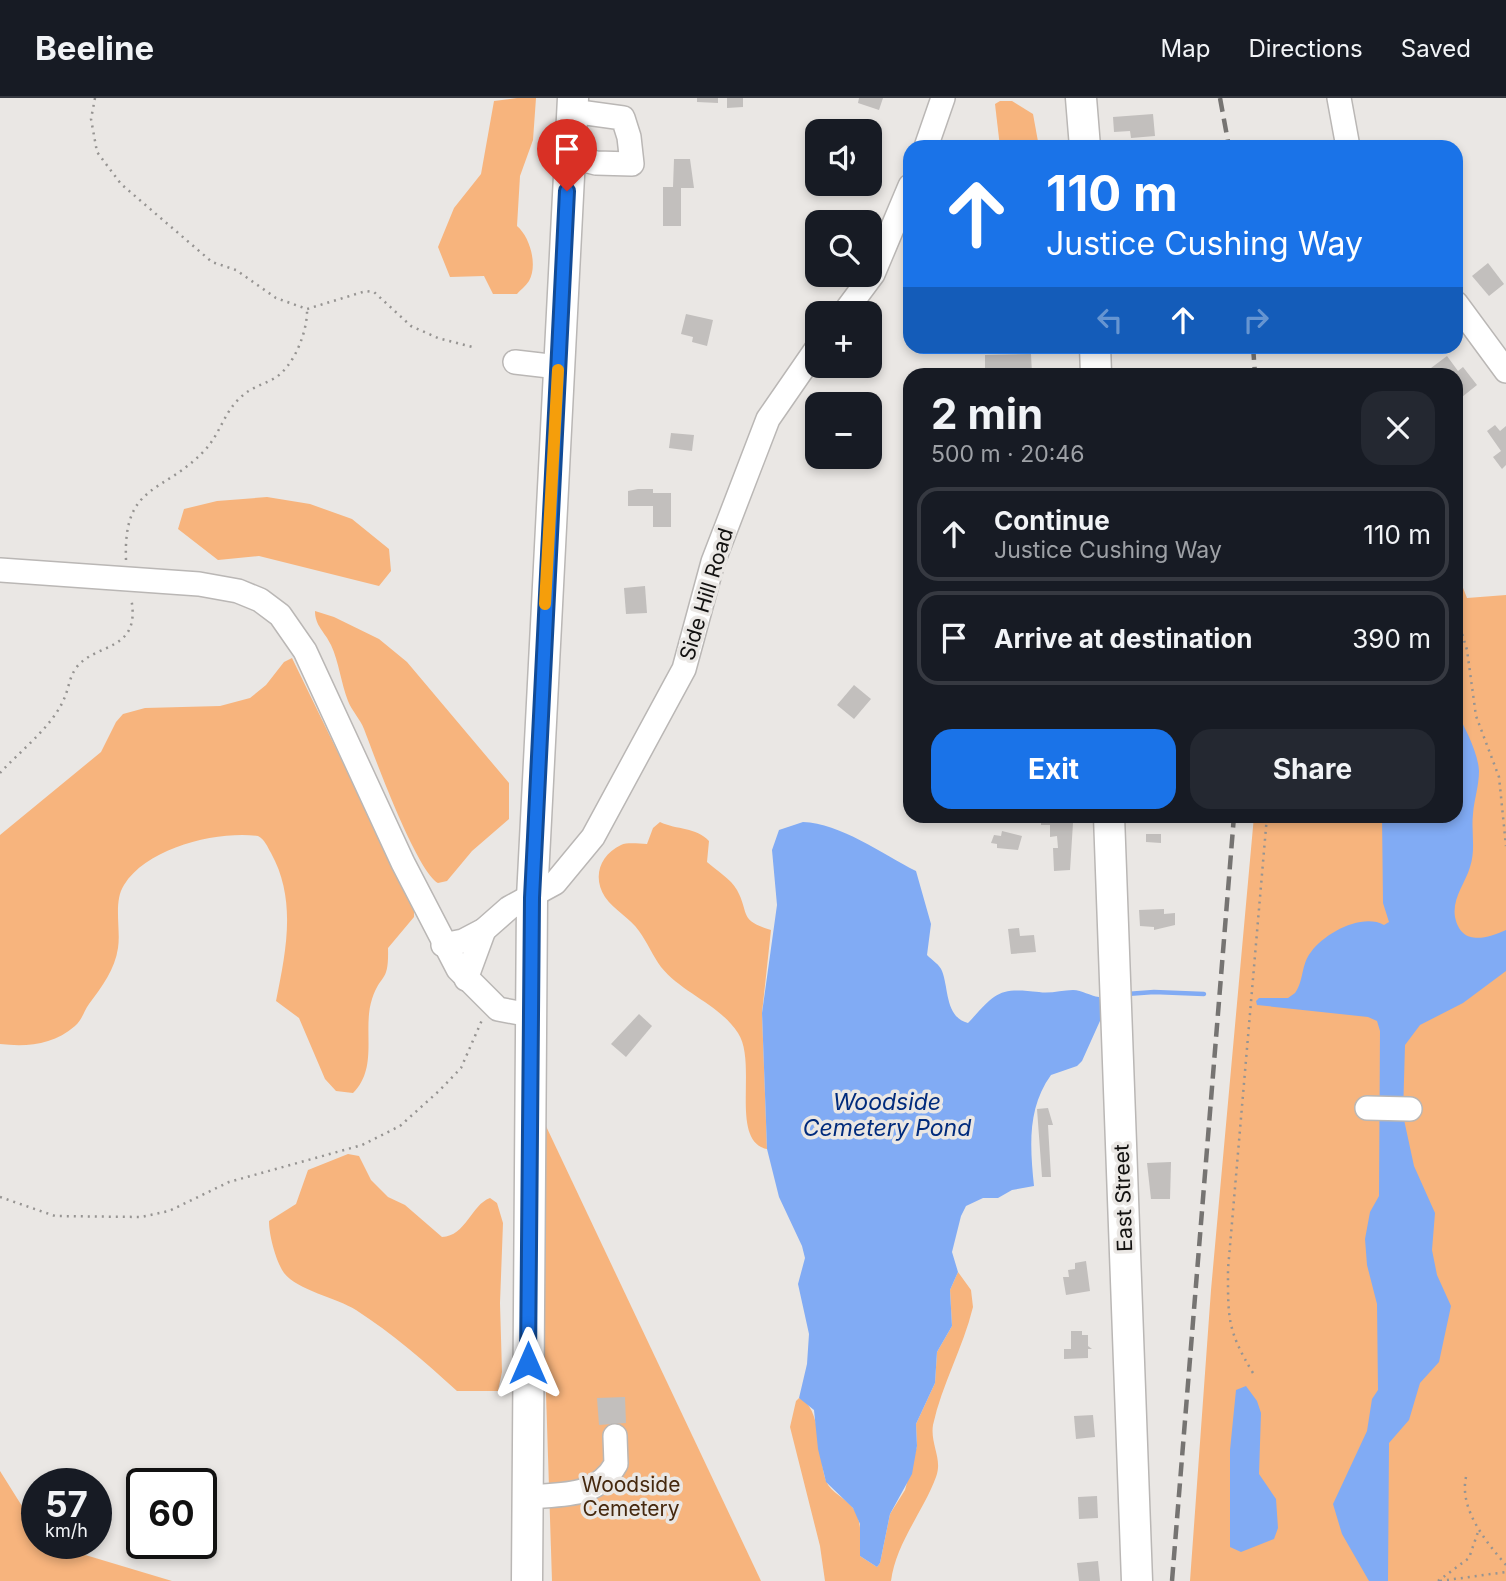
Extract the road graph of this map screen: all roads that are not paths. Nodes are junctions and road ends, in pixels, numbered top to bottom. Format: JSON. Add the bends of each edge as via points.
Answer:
{"nodes":[{"id":1,"x":943,"y":98,"type":"edge"},
{"id":2,"x":1081,"y":98,"type":"edge"},
{"id":3,"x":1339,"y":98,"type":"edge"},
{"id":4,"x":572,"y":104,"type":"edge"},
{"id":5,"x":928,"y":140,"type":"edge"},
{"id":6,"x":1084,"y":140,"type":"edge"},
{"id":7,"x":1347,"y":140,"type":"edge"},
{"id":8,"x":569,"y":156,"type":"junction"},
{"id":9,"x":903,"y":203,"type":"edge"},
{"id":10,"x":853,"y":301,"type":"edge"},
{"id":11,"x":1463,"y":313,"type":"edge"},
{"id":12,"x":515,"y":362,"type":"dead end"},
{"id":13,"x":805,"y":365,"type":"edge"},
{"id":14,"x":558,"y":368,"type":"junction"},
{"id":15,"x":1506,"y":371,"type":"edge"},
{"id":16,"x":0,"y":570,"type":"edge"},
{"id":17,"x":1109,"y":823,"type":"edge"},
{"id":18,"x":532,"y":898,"type":"junction"},
{"id":19,"x":484,"y":930,"type":"junction"},
{"id":20,"x":443,"y":945,"type":"junction"},
{"id":21,"x":466,"y":979,"type":"junction"},
{"id":22,"x":530,"y":1015,"type":"junction"},
{"id":23,"x":1367,"y":1108,"type":"dead end"},
{"id":24,"x":1410,"y":1109,"type":"dead end"},
{"id":25,"x":615,"y":1436,"type":"dead end"},
{"id":26,"x":528,"y":1497,"type":"junction"},
{"id":27,"x":527,"y":1581,"type":"edge"},
{"id":28,"x":1137,"y":1581,"type":"edge"}],
"edges":[{"from":1,"to":5,"type":"street"},
{"from":2,"to":6,"type":"main road"},
{"from":3,"to":7,"type":"street"},
{"from":4,"to":8,"type":"main road"},
{"from":4,"to":8,"type":"street","via":[[623,118],[632,164],[596,163]]},
{"from":8,"to":14,"type":"main road"},
{"from":9,"to":10,"type":"street","via":[[873,274]]},
{"from":11,"to":15,"type":"street"},
{"from":12,"to":14,"type":"street"},
{"from":13,"to":18,"type":"street","name":"Side Hill Road","via":[[761,437],[713,562],[692,650],[678,682],[585,849],[555,883]]},
{"from":14,"to":18,"type":"main road"},
{"from":16,"to":20,"type":"street","via":[[199,584],[238,591],[271,607],[305,651]]},
{"from":17,"to":28,"type":"main road","name":"East Street"},
{"from":18,"to":19,"type":"street","name":"Side Hill Road","via":[[509,908]]},
{"from":18,"to":22,"type":"main road"},
{"from":19,"to":20,"type":"street"},
{"from":19,"to":21,"type":"street"},
{"from":20,"to":21,"type":"street"},
{"from":21,"to":22,"type":"street","via":[[490,1003],[507,1012]]},
{"from":22,"to":26,"type":"main road"},
{"from":23,"to":24,"type":"street"},
{"from":25,"to":26,"type":"street","via":[[616,1464],[597,1486],[581,1493]]},
{"from":26,"to":27,"type":"main road"}]}
